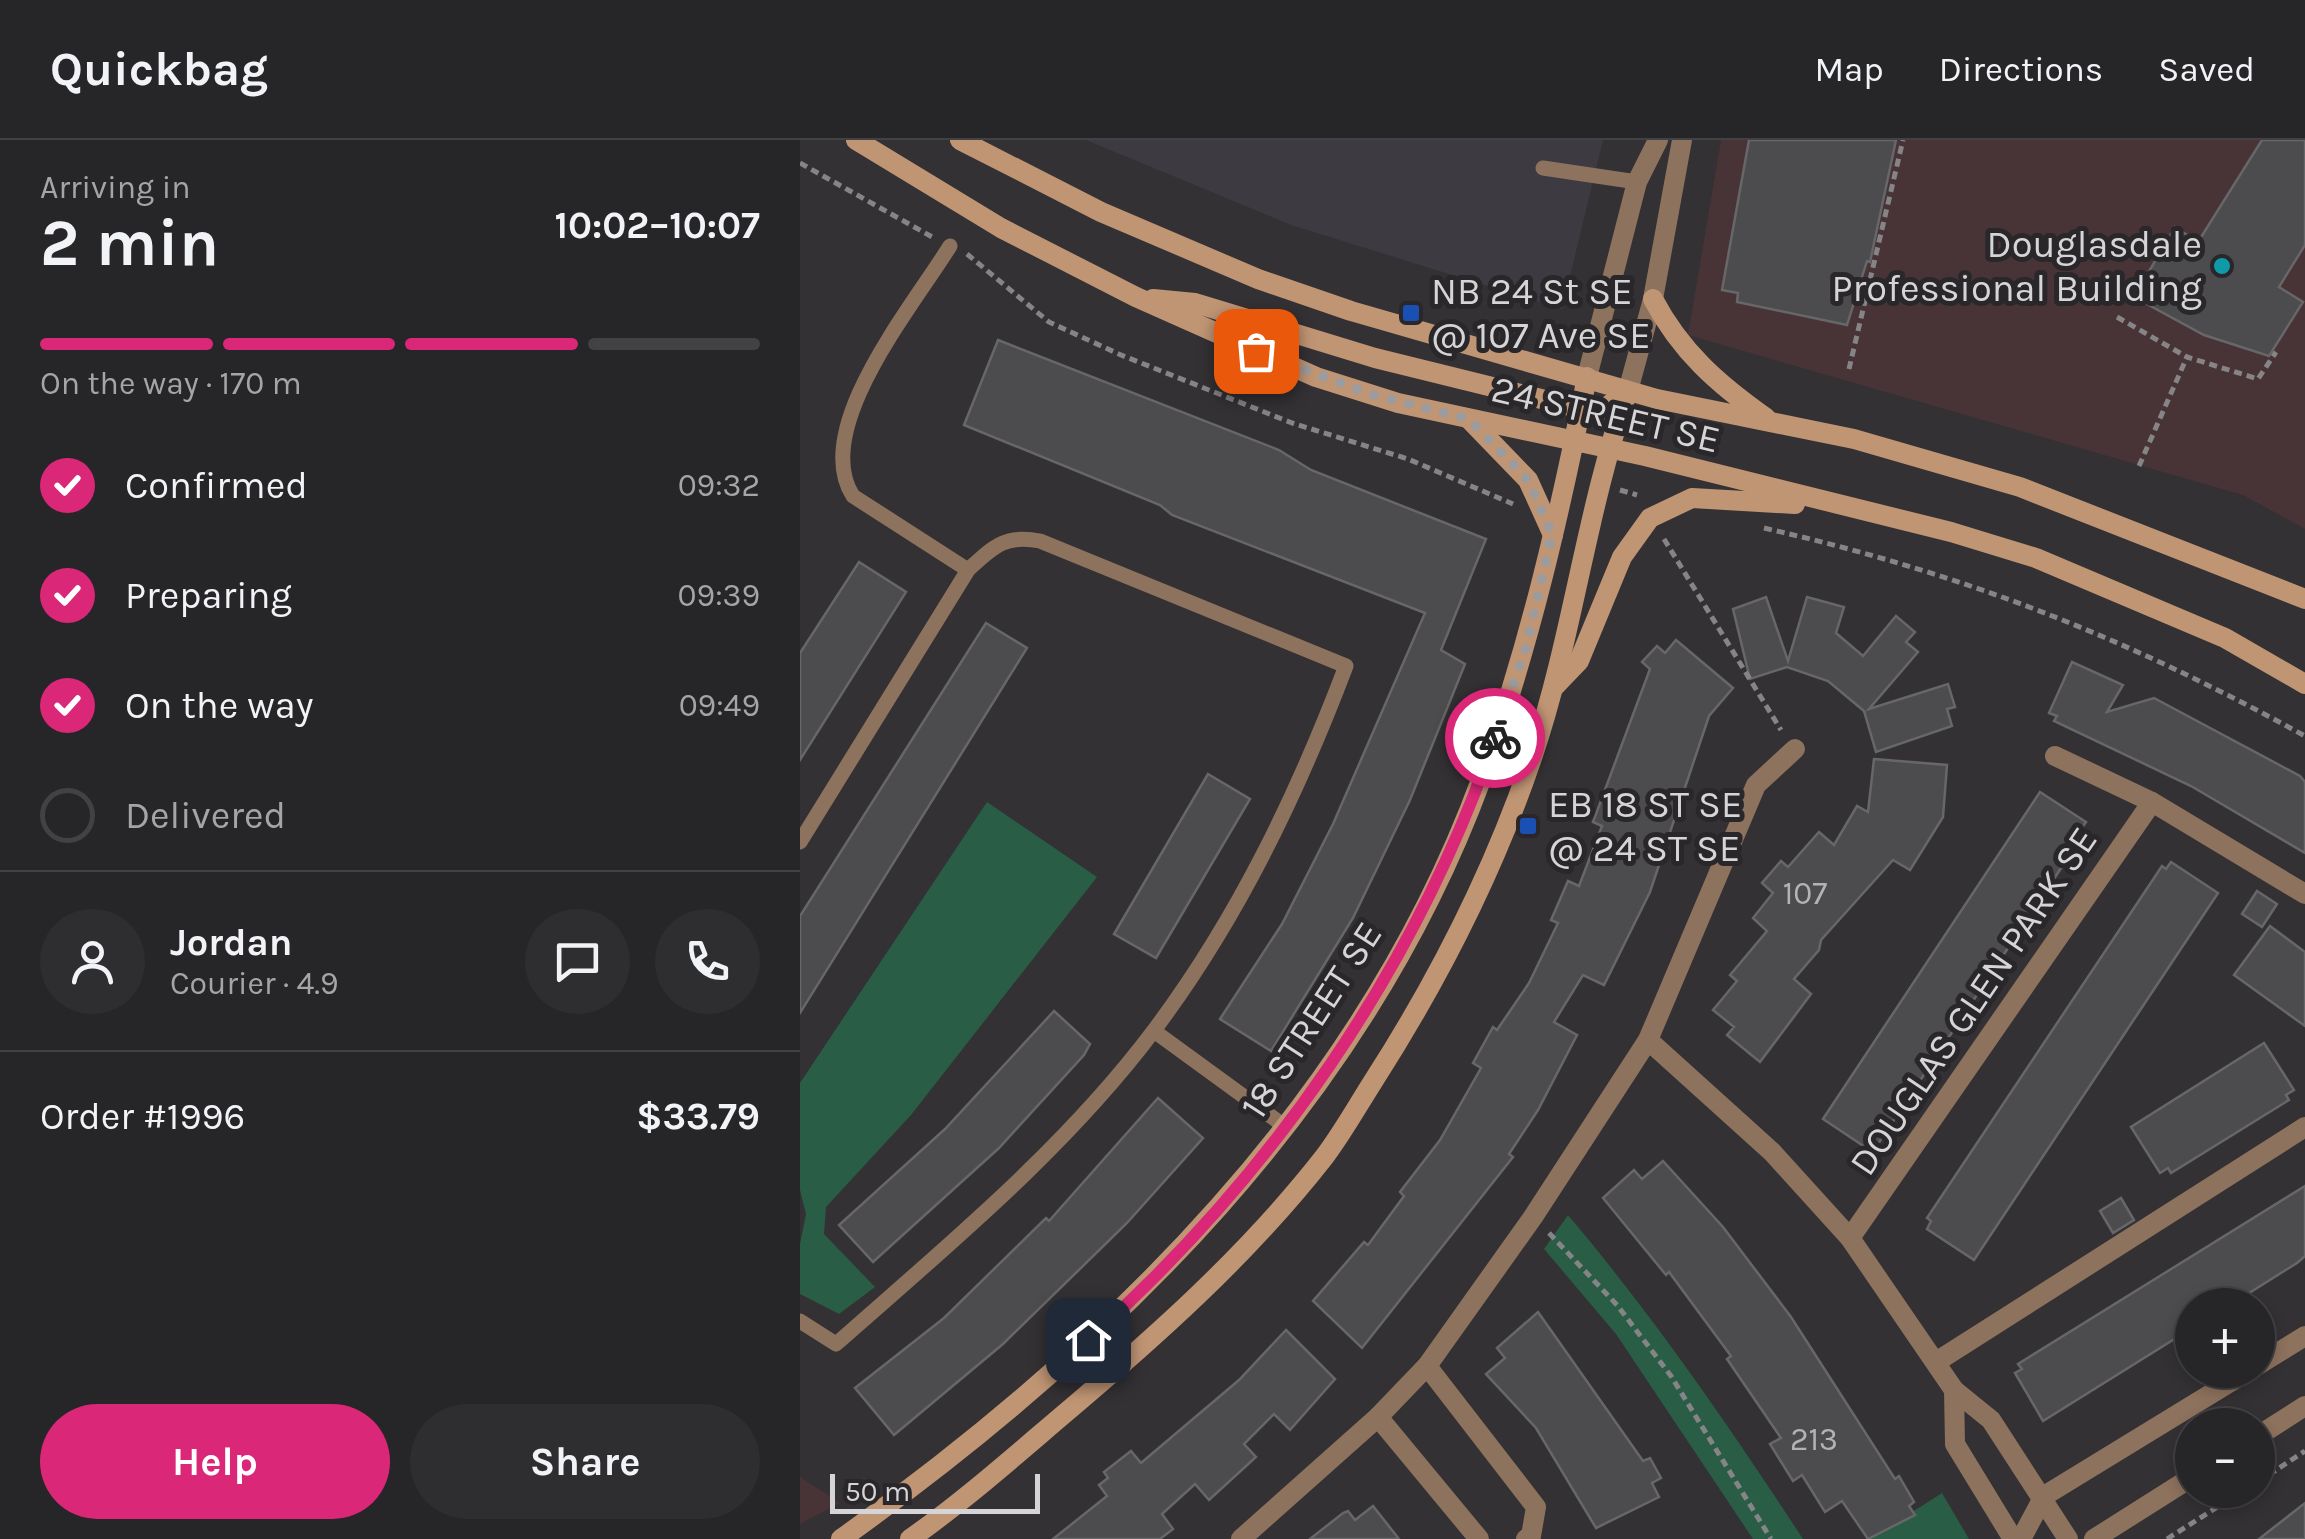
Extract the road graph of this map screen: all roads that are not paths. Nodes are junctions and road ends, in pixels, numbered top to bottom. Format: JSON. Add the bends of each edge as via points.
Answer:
{"nodes":[{"id":1,"x":856,"y":140,"type":"edge"},
{"id":2,"x":960,"y":140,"type":"edge"},
{"id":3,"x":1658,"y":140,"type":"edge"},
{"id":4,"x":1682,"y":140,"type":"edge"},
{"id":5,"x":1543,"y":168,"type":"dead end"},
{"id":6,"x":1637,"y":182,"type":"junction"},
{"id":7,"x":950,"y":246,"type":"road end"},
{"id":8,"x":1136,"y":297,"type":"junction"},
{"id":9,"x":1653,"y":299,"type":"junction"},
{"id":10,"x":1587,"y":377,"type":"junction"},
{"id":11,"x":1628,"y":391,"type":"junction"},
{"id":12,"x":1580,"y":410,"type":"junction"},
{"id":13,"x":1469,"y":419,"type":"junction"},
{"id":14,"x":1772,"y":422,"type":"junction"},
{"id":15,"x":1573,"y":440,"type":"junction"},
{"id":16,"x":1608,"y":448,"type":"junction"},
{"id":17,"x":1849,"y":508,"type":"junction"},
{"id":18,"x":1552,"y":534,"type":"junction"},
{"id":19,"x":968,"y":570,"type":"junction"},
{"id":20,"x":2305,"y":599,"type":"edge"},
{"id":21,"x":2305,"y":684,"type":"edge"},
{"id":22,"x":1554,"y":688,"type":"junction"},
{"id":23,"x":1795,"y":749,"type":"road end"},
{"id":24,"x":2055,"y":756,"type":"dead end"},
{"id":25,"x":2152,"y":802,"type":"junction"},
{"id":26,"x":800,"y":842,"type":"edge"},
{"id":27,"x":2305,"y":894,"type":"edge"},
{"id":28,"x":1154,"y":1032,"type":"junction"},
{"id":29,"x":1648,"y":1040,"type":"junction"},
{"id":30,"x":2305,"y":1127,"type":"edge"},
{"id":31,"x":1287,"y":1128,"type":"junction"},
{"id":32,"x":1850,"y":1238,"type":"junction"},
{"id":33,"x":800,"y":1322,"type":"edge"},
{"id":34,"x":2305,"y":1336,"type":"edge"},
{"id":35,"x":2275,"y":1355,"type":"edge"},
{"id":36,"x":1936,"y":1362,"type":"junction"},
{"id":37,"x":1427,"y":1366,"type":"junction"},
{"id":38,"x":2221,"y":1388,"type":"edge"},
{"id":39,"x":1954,"y":1390,"type":"junction"},
{"id":40,"x":2305,"y":1406,"type":"edge"},
{"id":41,"x":1378,"y":1417,"type":"junction"},
{"id":42,"x":2275,"y":1425,"type":"edge"},
{"id":43,"x":2175,"y":1488,"type":"edge"},
{"id":44,"x":2044,"y":1496,"type":"junction"},
{"id":45,"x":841,"y":1539,"type":"edge"},
{"id":46,"x":910,"y":1539,"type":"edge"},
{"id":47,"x":1241,"y":1539,"type":"edge"},
{"id":48,"x":1479,"y":1539,"type":"edge"},
{"id":49,"x":1526,"y":1539,"type":"edge"},
{"id":50,"x":2013,"y":1539,"type":"edge"},
{"id":51,"x":2021,"y":1539,"type":"edge"},
{"id":52,"x":2068,"y":1539,"type":"edge"},
{"id":53,"x":2094,"y":1539,"type":"edge"}],
"edges":[{"from":1,"to":8,"type":"main road","name":"24 STREET SE","via":[[1001,228]]},
{"from":2,"to":10,"type":"main road","name":"24 STREET SE","via":[[1101,212],[1258,280]]},
{"from":3,"to":6,"type":"street"},
{"from":4,"to":9,"type":"street"},
{"from":5,"to":6,"type":"lane"},
{"from":6,"to":10,"type":"street"},
{"from":7,"to":19,"type":"lane","via":[[852,406],[839,455],[853,496]]},
{"from":8,"to":12,"type":"main road","via":[[1195,303],[1374,358]]},
{"from":8,"to":13,"type":"main road","name":"24 STREET SE","via":[[1316,376]]},
{"from":9,"to":11,"type":"street"},
{"from":9,"to":14,"type":"main road","via":[[1681,346],[1712,379]]},
{"from":10,"to":11,"type":"main road","name":"24 STREET SE"},
{"from":10,"to":12,"type":"main road","name":"18 STREET SE"},
{"from":11,"to":12,"type":"main road","name":"24 STREET SE","via":[[1600,412]]},
{"from":11,"to":14,"type":"main road","name":"24 STREET SE"},
{"from":11,"to":16,"type":"main road"},
{"from":12,"to":15,"type":"main road","name":"18 STREET SE"},
{"from":13,"to":15,"type":"main road","name":"24 STREET SE"},
{"from":13,"to":18,"type":"main road","via":[[1528,480]]},
{"from":14,"to":20,"type":"main road","name":"24 STREET SE","via":[[2020,487]]},
{"from":15,"to":16,"type":"main road","name":"24 STREET SE"},
{"from":15,"to":18,"type":"main road","name":"18 STREET SE"},
{"from":16,"to":17,"type":"main road","name":"24 STREET SE"},
{"from":16,"to":22,"type":"main road"},
{"from":17,"to":21,"type":"main road","name":"24 STREET SE","via":[[2036,558],[2225,638]]},
{"from":17,"to":22,"type":"main road","via":[[1692,498],[1668,506],[1650,518],[1622,557],[1580,661]]},
{"from":18,"to":31,"type":"main road","name":"18 STREET SE","via":[[1526,648],[1447,858],[1366,1010]]},
{"from":19,"to":26,"type":"lane"},
{"from":19,"to":28,"type":"lane","via":[[998,542],[1018,536],[1040,541],[1346,666],[1276,835]]},
{"from":22,"to":46,"type":"main road","via":[[1494,860],[1456,943],[1326,1154],[1227,1268],[1140,1350]]},
{"from":23,"to":29,"type":"street","via":[[1756,785]]},
{"from":24,"to":25,"type":"street","name":"DOUGLAS GLEN PARK SE"},
{"from":25,"to":27,"type":"street","name":"DOUGLAS GLEN PARK SE"},
{"from":25,"to":32,"type":"street","name":"DOUGLAS GLEN PARK SE"},
{"from":28,"to":31,"type":"lane"},
{"from":28,"to":33,"type":"lane","via":[[980,1218],[836,1344]]},
{"from":29,"to":32,"type":"street","via":[[1772,1152]]},
{"from":29,"to":37,"type":"street"},
{"from":30,"to":36,"type":"street"},
{"from":31,"to":45,"type":"main road","name":"18 STREET SE","via":[[1220,1209],[1112,1318],[990,1425]]},
{"from":32,"to":36,"type":"street"},
{"from":34,"to":35,"type":"street"},
{"from":36,"to":39,"type":"street"},
{"from":37,"to":41,"type":"street"},
{"from":37,"to":49,"type":"street","via":[[1536,1507]]},
{"from":38,"to":44,"type":"street"},
{"from":39,"to":44,"type":"street","via":[[1991,1420]]},
{"from":39,"to":50,"type":"street","via":[[1955,1444]]},
{"from":40,"to":42,"type":"street"},
{"from":41,"to":47,"type":"street"},
{"from":41,"to":48,"type":"street"},
{"from":43,"to":53,"type":"street"},
{"from":44,"to":51,"type":"street"},
{"from":44,"to":52,"type":"street"}]}
